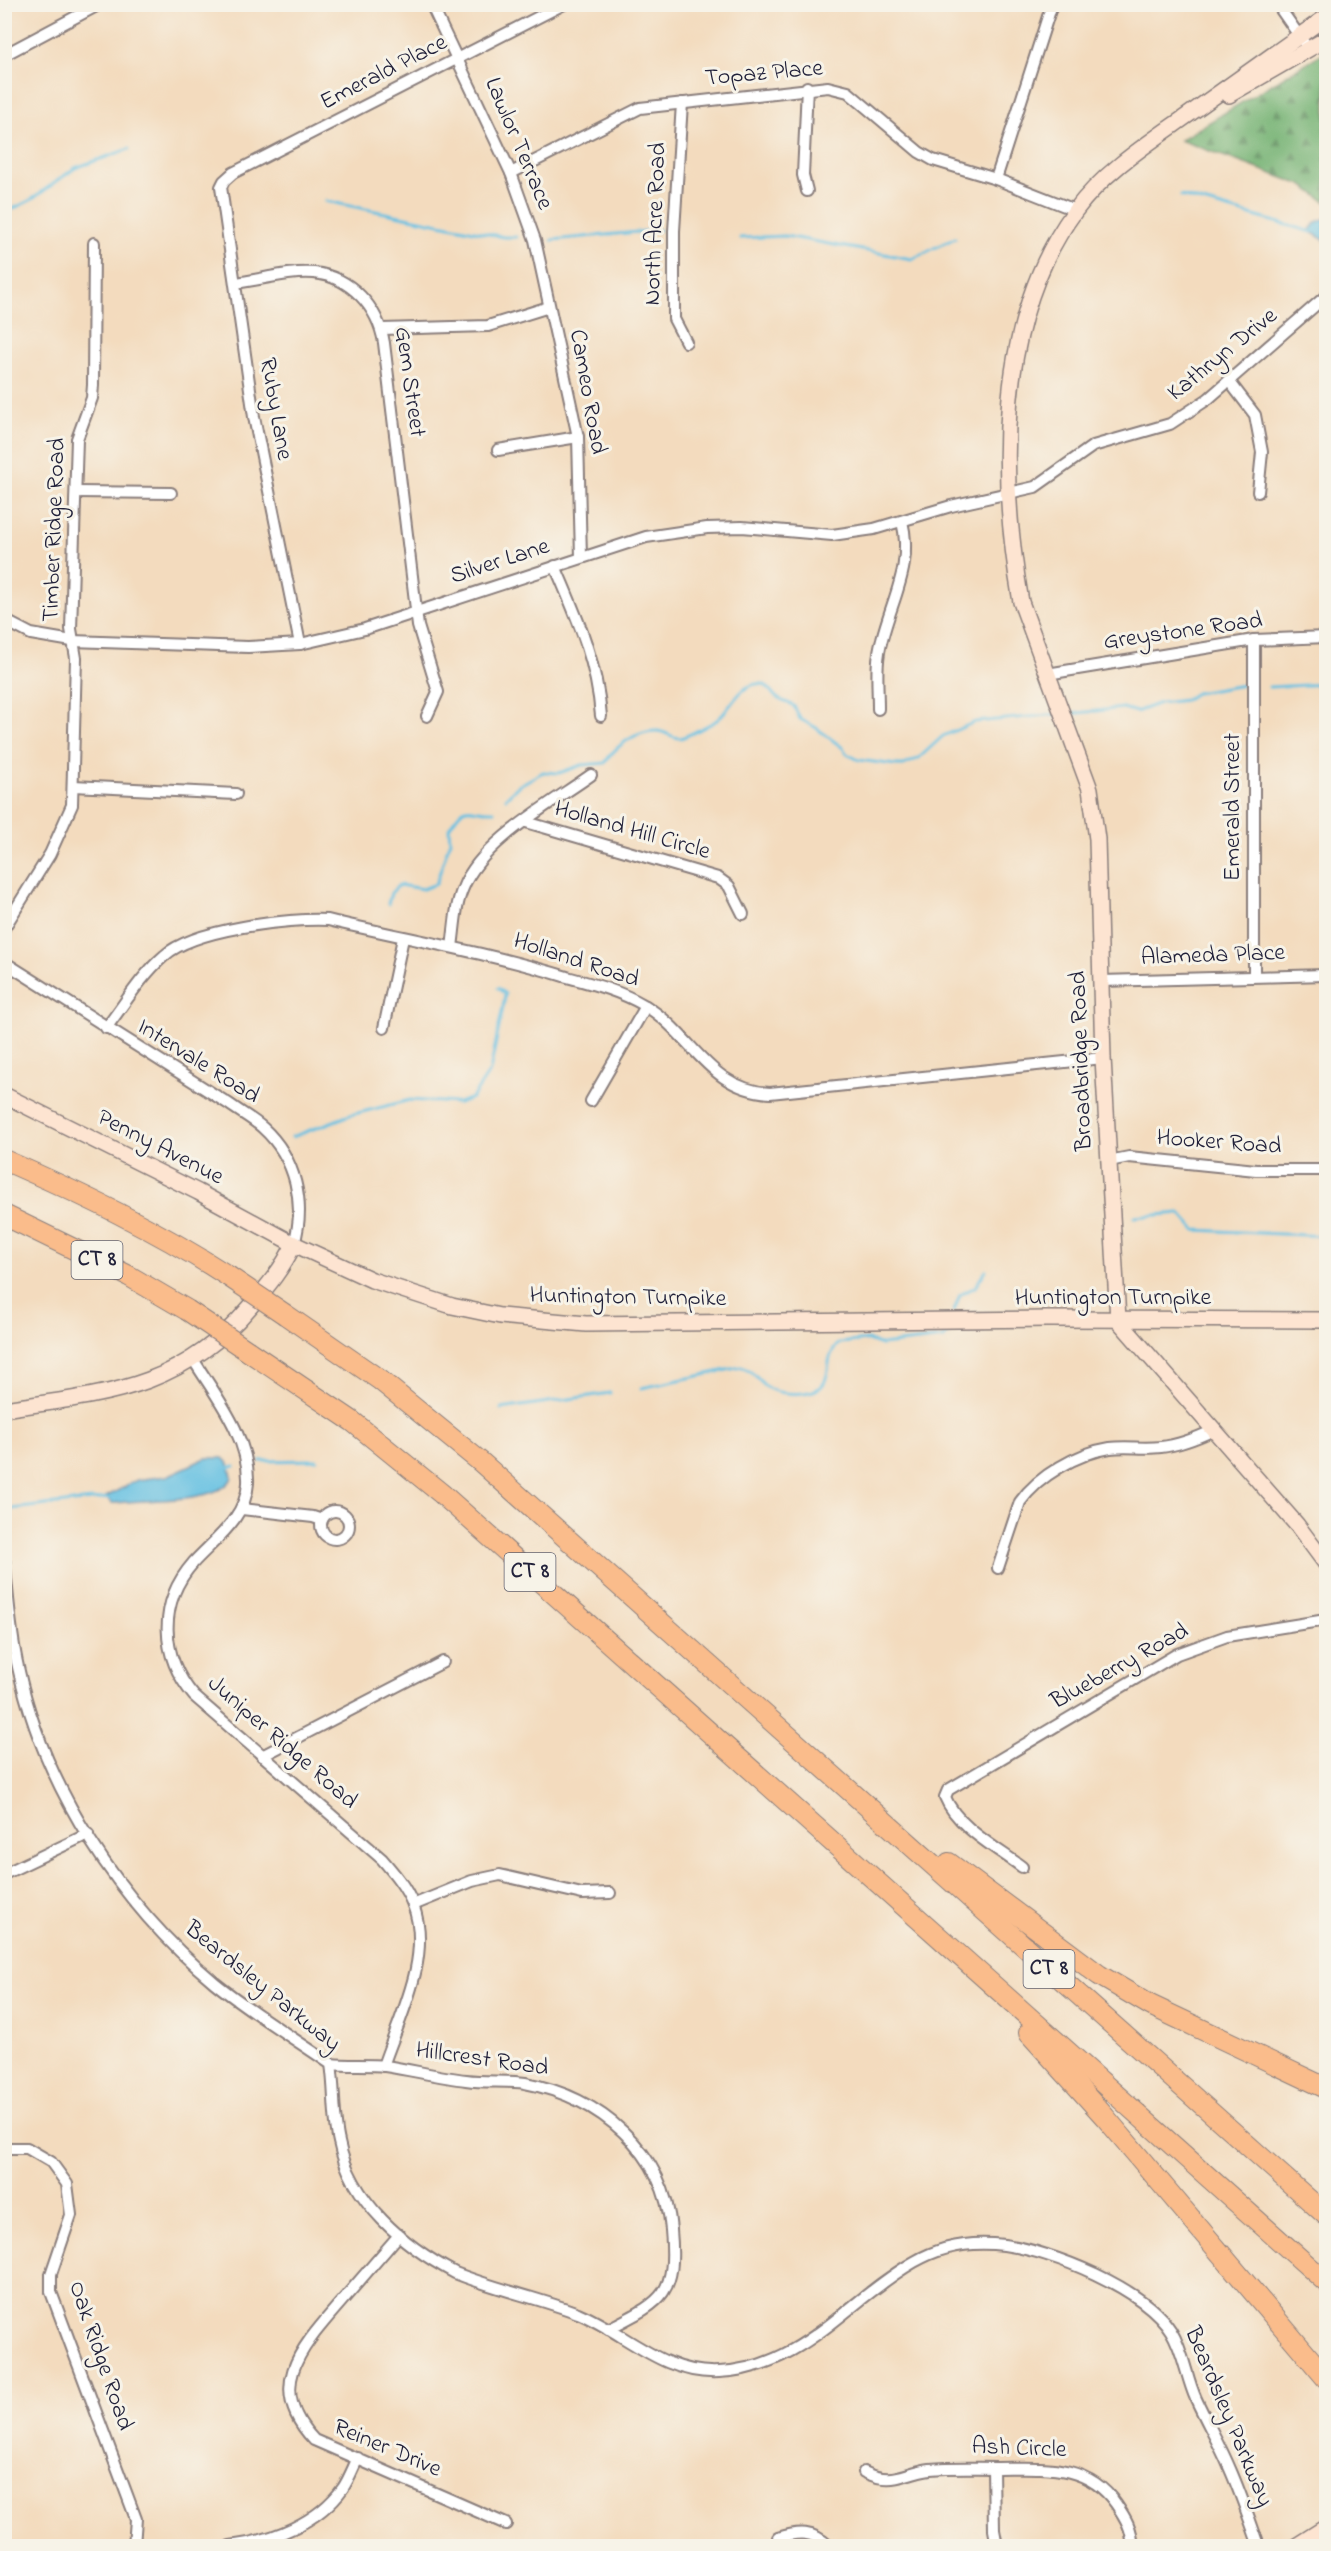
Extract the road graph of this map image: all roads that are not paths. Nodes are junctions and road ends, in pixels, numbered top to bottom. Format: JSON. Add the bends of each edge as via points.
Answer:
{"nodes":[{"id":1,"x":100,"y":4,"type":"edge"},
{"id":2,"x":431,"y":4,"type":"edge"},
{"id":3,"x":564,"y":4,"type":"edge"},
{"id":4,"x":1052,"y":4,"type":"edge"},
{"id":5,"x":1277,"y":4,"type":"edge"},
{"id":6,"x":1326,"y":17,"type":"edge"},
{"id":7,"x":1300,"y":36,"type":"junction"},
{"id":8,"x":1326,"y":39,"type":"edge"},
{"id":9,"x":1309,"y":50,"type":"junction"},
{"id":10,"x":4,"y":55,"type":"edge"},
{"id":11,"x":458,"y":59,"type":"junction"},
{"id":12,"x":807,"y":87,"type":"junction"},
{"id":13,"x":682,"y":104,"type":"junction"},
{"id":14,"x":1171,"y":127,"type":"junction"},
{"id":15,"x":511,"y":173,"type":"junction"},
{"id":16,"x":996,"y":179,"type":"junction"},
{"id":17,"x":224,"y":180,"type":"joint"},
{"id":18,"x":807,"y":191,"type":"dead end"},
{"id":19,"x":1075,"y":210,"type":"junction"},
{"id":20,"x":94,"y":243,"type":"dead end"},
{"id":21,"x":236,"y":283,"type":"junction"},
{"id":22,"x":1326,"y":296,"type":"edge"},
{"id":23,"x":549,"y":307,"type":"junction"},
{"id":24,"x":382,"y":329,"type":"junction"},
{"id":25,"x":686,"y":342,"type":"dead end"},
{"id":26,"x":1229,"y":381,"type":"junction"},
{"id":27,"x":578,"y":437,"type":"junction"},
{"id":28,"x":498,"y":450,"type":"dead end"},
{"id":29,"x":76,"y":492,"type":"junction"},
{"id":30,"x":1258,"y":492,"type":"dead end"},
{"id":31,"x":171,"y":493,"type":"dead end"},
{"id":32,"x":1009,"y":493,"type":"junction"},
{"id":33,"x":902,"y":521,"type":"junction"},
{"id":34,"x":581,"y":557,"type":"junction"},
{"id":35,"x":555,"y":566,"type":"junction"},
{"id":36,"x":417,"y":612,"type":"junction"},
{"id":37,"x":4,"y":620,"type":"edge"},
{"id":38,"x":1326,"y":637,"type":"edge"},
{"id":39,"x":1254,"y":640,"type":"junction"},
{"id":40,"x":72,"y":641,"type":"junction"},
{"id":41,"x":300,"y":644,"type":"junction"},
{"id":42,"x":1047,"y":674,"type":"junction"},
{"id":43,"x":878,"y":709,"type":"dead end"},
{"id":44,"x":427,"y":716,"type":"dead end"},
{"id":45,"x":601,"y":716,"type":"dead end"},
{"id":46,"x":591,"y":775,"type":"dead end"},
{"id":47,"x":73,"y":786,"type":"junction"},
{"id":48,"x":236,"y":794,"type":"dead end"},
{"id":49,"x":526,"y":822,"type":"junction"},
{"id":50,"x":743,"y":914,"type":"dead end"},
{"id":51,"x":4,"y":928,"type":"edge"},
{"id":52,"x":404,"y":938,"type":"junction"},
{"id":53,"x":452,"y":947,"type":"junction"},
{"id":54,"x":4,"y":962,"type":"edge"},
{"id":55,"x":1254,"y":975,"type":"junction"},
{"id":56,"x":1326,"y":975,"type":"edge"},
{"id":57,"x":1101,"y":981,"type":"junction"},
{"id":58,"x":646,"y":1006,"type":"junction"},
{"id":59,"x":384,"y":1028,"type":"dead end"},
{"id":60,"x":106,"y":1029,"type":"junction"},
{"id":61,"x":1103,"y":1058,"type":"junction"},
{"id":62,"x":4,"y":1095,"type":"edge"},
{"id":63,"x":591,"y":1101,"type":"dead end"},
{"id":64,"x":4,"y":1160,"type":"edge"},
{"id":65,"x":1109,"y":1161,"type":"junction"},
{"id":66,"x":1326,"y":1170,"type":"edge"},
{"id":67,"x":4,"y":1217,"type":"edge"},
{"id":68,"x":294,"y":1244,"type":"junction"},
{"id":69,"x":1118,"y":1320,"type":"junction"},
{"id":70,"x":1326,"y":1320,"type":"edge"},
{"id":71,"x":193,"y":1359,"type":"junction"},
{"id":72,"x":4,"y":1409,"type":"edge"},
{"id":73,"x":1214,"y":1430,"type":"junction"},
{"id":74,"x":242,"y":1509,"type":"junction"},
{"id":75,"x":322,"y":1520,"type":"dead end"},
{"id":76,"x":4,"y":1558,"type":"edge"},
{"id":77,"x":1326,"y":1564,"type":"edge"},
{"id":78,"x":998,"y":1568,"type":"dead end"},
{"id":79,"x":7,"y":1610,"type":"edge"},
{"id":80,"x":1326,"y":1620,"type":"edge"},
{"id":81,"x":443,"y":1662,"type":"dead end"},
{"id":82,"x":774,"y":1722,"type":"junction"},
{"id":83,"x":262,"y":1756,"type":"junction"},
{"id":84,"x":88,"y":1834,"type":"junction"},
{"id":85,"x":858,"y":1865,"type":"junction"},
{"id":86,"x":1022,"y":1867,"type":"dead end"},
{"id":87,"x":4,"y":1874,"type":"edge"},
{"id":88,"x":610,"y":1893,"type":"dead end"},
{"id":89,"x":413,"y":1905,"type":"junction"},
{"id":90,"x":331,"y":2064,"type":"junction"},
{"id":91,"x":383,"y":2066,"type":"junction"},
{"id":92,"x":1326,"y":2088,"type":"edge"},
{"id":93,"x":4,"y":2148,"type":"edge"},
{"id":94,"x":1326,"y":2215,"type":"edge"},
{"id":95,"x":399,"y":2235,"type":"junction"},
{"id":96,"x":1326,"y":2282,"type":"edge"},
{"id":97,"x":608,"y":2329,"type":"junction"},
{"id":98,"x":1326,"y":2378,"type":"edge"},
{"id":99,"x":358,"y":2458,"type":"junction"},
{"id":100,"x":993,"y":2468,"type":"junction"},
{"id":101,"x":864,"y":2472,"type":"dead end"},
{"id":102,"x":506,"y":2523,"type":"dead end"},
{"id":103,"x":1326,"y":2527,"type":"edge"},
{"id":104,"x":778,"y":2538,"type":"dead end"},
{"id":105,"x":134,"y":2547,"type":"edge"},
{"id":106,"x":230,"y":2547,"type":"edge"},
{"id":107,"x":829,"y":2547,"type":"edge"},
{"id":108,"x":997,"y":2547,"type":"edge"},
{"id":109,"x":1132,"y":2547,"type":"edge"},
{"id":110,"x":1259,"y":2547,"type":"edge"},
{"id":111,"x":1296,"y":2547,"type":"edge"}],
"edges":[{"from":1,"to":10,"type":"street"},
{"from":2,"to":11,"type":"street","name":"Lawlor Terrace"},
{"from":3,"to":11,"type":"street","name":"Emerald Place"},
{"from":4,"to":16,"type":"street"},
{"from":5,"to":7,"type":"street"},
{"from":6,"to":7,"type":"main road"},
{"from":7,"to":9,"type":"street"},
{"from":7,"to":14,"type":"main road"},
{"from":8,"to":9,"type":"main road"},
{"from":9,"to":14,"type":"main road"},
{"from":11,"to":15,"type":"street","name":"Lawlor Terrace"},
{"from":11,"to":17,"type":"street","name":"Emerald Place"},
{"from":12,"to":13,"type":"street","name":"Topaz Place"},
{"from":12,"to":16,"type":"street","name":"Topaz Place","via":[[848,92],[926,157]]},
{"from":12,"to":18,"type":"street","via":[[803,175]]},
{"from":13,"to":15,"type":"street","name":"Topaz Place","via":[[648,106],[628,112]]},
{"from":13,"to":25,"type":"street","name":"North Acre Road","via":[[674,231],[674,319]]},
{"from":14,"to":19,"type":"main road","name":"Broadbridge Road","via":[[1115,170]]},
{"from":15,"to":23,"type":"street","name":"Lawlor Terrace","via":[[535,240]]},
{"from":16,"to":19,"type":"street","name":"Topaz Place"},
{"from":17,"to":21,"type":"street","name":"Ruby Lane","via":[[220,196]]},
{"from":19,"to":32,"type":"main road","name":"Broadbridge Road","via":[[1041,273],[1022,333],[1009,401]]},
{"from":20,"to":29,"type":"street","name":"Timber Ridge Road","via":[[93,385],[92,398],[78,431]]},
{"from":21,"to":24,"type":"street","name":"Gem Street","via":[[311,273],[326,275],[356,291]]},
{"from":21,"to":41,"type":"street","name":"Ruby Lane","via":[[254,417]]},
{"from":22,"to":26,"type":"street","name":"Kathryn Drive"},
{"from":23,"to":24,"type":"street","via":[[488,326]]},
{"from":23,"to":27,"type":"street","name":"Cameo Road"},
{"from":24,"to":36,"type":"street","name":"Gem Street"},
{"from":26,"to":30,"type":"street","via":[[1256,415],[1262,452]]},
{"from":26,"to":32,"type":"street","name":"Kathryn Drive","via":[[1170,424],[1093,446],[1035,487]]},
{"from":27,"to":28,"type":"street"},
{"from":27,"to":34,"type":"street","name":"Cameo Road"},
{"from":29,"to":31,"type":"street"},
{"from":29,"to":40,"type":"street","name":"Timber Ridge Road"},
{"from":32,"to":33,"type":"street","name":"Silver Lane"},
{"from":32,"to":42,"type":"main road","name":"Broadbridge Road","via":[[1021,602]]},
{"from":33,"to":34,"type":"street","name":"Silver Lane","via":[[832,535],[706,528],[646,537]]},
{"from":33,"to":43,"type":"street","via":[[907,556],[880,649]]},
{"from":34,"to":35,"type":"street","name":"Silver Lane"},
{"from":35,"to":36,"type":"street","name":"Silver Lane"},
{"from":35,"to":45,"type":"street","via":[[586,637],[595,667]]},
{"from":36,"to":41,"type":"street","name":"Silver Lane"},
{"from":36,"to":44,"type":"street","name":"Gem Street","via":[[438,692]]},
{"from":37,"to":40,"type":"street","name":"Silver Lane","via":[[31,634]]},
{"from":38,"to":39,"type":"street","name":"Greystone Road"},
{"from":39,"to":42,"type":"street","name":"Greystone Road"},
{"from":39,"to":55,"type":"street","name":"Emerald Street"},
{"from":40,"to":41,"type":"street","name":"Silver Lane","via":[[248,647]]},
{"from":40,"to":47,"type":"street","name":"Timber Ridge Road","via":[[76,658]]},
{"from":42,"to":57,"type":"main road","name":"Broadbridge Road","via":[[1094,808]]},
{"from":46,"to":49,"type":"street"},
{"from":47,"to":48,"type":"street"},
{"from":47,"to":51,"type":"street","name":"Timber Ridge Road","via":[[72,805],[50,854]]},
{"from":49,"to":50,"type":"street","name":"Holland Hill Circle","via":[[718,878],[729,886]]},
{"from":49,"to":53,"type":"street","via":[[493,848],[463,887]]},
{"from":52,"to":53,"type":"street","name":"Holland Road"},
{"from":52,"to":59,"type":"street"},
{"from":52,"to":60,"type":"street","name":"Holland Road","via":[[310,919],[205,935],[165,954]]},
{"from":53,"to":58,"type":"street","name":"Holland Road","via":[[613,990]]},
{"from":54,"to":60,"type":"street","name":"Intervale Road"},
{"from":55,"to":56,"type":"street","name":"Alameda Place"},
{"from":55,"to":57,"type":"street","name":"Alameda Place"},
{"from":57,"to":61,"type":"main road","name":"Broadbridge Road"},
{"from":58,"to":61,"type":"street","name":"Holland Road","via":[[725,1080],[752,1092]]},
{"from":58,"to":63,"type":"street"},
{"from":60,"to":68,"type":"street","name":"Intervale Road","via":[[264,1129],[290,1169],[299,1194],[299,1225]]},
{"from":61,"to":65,"type":"main road","name":"Broadbridge Road"},
{"from":62,"to":68,"type":"main road","name":"Penny Avenue"},
{"from":64,"to":82,"type":"highway","number":"CT 8","bridge":true,"via":[[142,1225],[228,1276],[380,1380],[482,1463]]},
{"from":65,"to":66,"type":"street","name":"Hooker Road","via":[[1129,1157],[1256,1170]]},
{"from":65,"to":69,"type":"main road","name":"Broadbridge Road"},
{"from":67,"to":85,"type":"highway","number":"CT 8","bridge":true,"via":[[129,1276],[187,1310],[352,1421],[442,1494]]},
{"from":68,"to":69,"type":"main road","name":"Huntington Turnpike","via":[[372,1280],[428,1299],[533,1321],[586,1324]]},
{"from":68,"to":71,"type":"main road","via":[[277,1275],[241,1318]]},
{"from":69,"to":70,"type":"main road","name":"Huntington Turnpike"},
{"from":69,"to":73,"type":"main road"},
{"from":71,"to":72,"type":"main road","via":[[168,1374],[126,1389]]},
{"from":71,"to":74,"type":"street","via":[[243,1450],[248,1479]]},
{"from":73,"to":77,"type":"main road"},
{"from":73,"to":78,"type":"street","via":[[1160,1447],[1107,1449],[1051,1473],[1020,1502]]},
{"from":74,"to":75,"type":"street"},
{"from":74,"to":83,"type":"street","name":"Juniper Ridge Road","via":[[191,1566],[173,1595],[167,1640],[184,1684]]},
{"from":76,"to":79,"type":"street","name":"Beardsley Parkway"},
{"from":79,"to":84,"type":"street","name":"Beardsley Parkway","via":[[18,1668],[38,1737]]},
{"from":80,"to":86,"type":"street","name":"Blueberry Road","via":[[1227,1636],[1177,1654],[948,1790],[945,1797],[956,1814]]},
{"from":81,"to":83,"type":"street"},
{"from":82,"to":92,"type":"highway","via":[[841,1770],[912,1834],[990,1896],[1099,1975],[1150,2005]]},
{"from":82,"to":94,"type":"highway","number":"CT 8"},
{"from":83,"to":89,"type":"street","name":"Juniper Ridge Road","via":[[382,1859]]},
{"from":84,"to":87,"type":"street"},
{"from":84,"to":90,"type":"street","name":"Beardsley Parkway","via":[[130,1896],[191,1961]]},
{"from":85,"to":96,"type":"highway","number":"CT 8"},
{"from":85,"to":98,"type":"highway","via":[[1018,2020]]},
{"from":88,"to":89,"type":"street","via":[[582,1894],[500,1875],[472,1881]]},
{"from":89,"to":91,"type":"street","name":"Juniper Ridge Road","via":[[418,1955]]},
{"from":90,"to":91,"type":"street","name":"Hillcrest Road"},
{"from":90,"to":95,"type":"street","name":"Beardsley Parkway","via":[[336,2126],[344,2161],[364,2198]]},
{"from":91,"to":97,"type":"street","name":"Hillcrest Road","via":[[447,2078],[502,2080],[548,2089],[602,2113],[622,2130],[649,2164],[666,2201],[673,2264],[661,2298]]},
{"from":93,"to":105,"type":"street","name":"Oak Ridge Road","via":[[27,2148],[51,2162],[67,2184],[71,2215],[54,2265],[51,2292],[136,2519]]},
{"from":95,"to":97,"type":"street","name":"Beardsley Parkway","via":[[455,2273],[569,2310]]},
{"from":95,"to":99,"type":"street","name":"Reiner Drive","via":[[307,2342],[293,2369],[293,2402],[307,2432],[314,2440]]},
{"from":97,"to":110,"type":"street","name":"Beardsley Parkway","via":[[646,2353],[684,2368],[717,2373],[752,2368],[793,2351],[885,2281],[937,2250],[1003,2245],[1048,2256],[1136,2298],[1170,2330],[1194,2396],[1231,2470]]},
{"from":99,"to":102,"type":"street","name":"Reiner Drive"},
{"from":99,"to":106,"type":"street","via":[[343,2488],[320,2511],[261,2543]]},
{"from":100,"to":101,"type":"street","name":"Ash Circle","via":[[928,2470],[890,2480]]},
{"from":100,"to":108,"type":"street"},
{"from":100,"to":109,"type":"street","name":"Ash Circle","via":[[1060,2468],[1083,2475],[1104,2489],[1120,2510],[1131,2531]]},
{"from":103,"to":111,"type":"main road"},
{"from":104,"to":107,"type":"street","via":[[805,2532],[819,2537]]}]}
